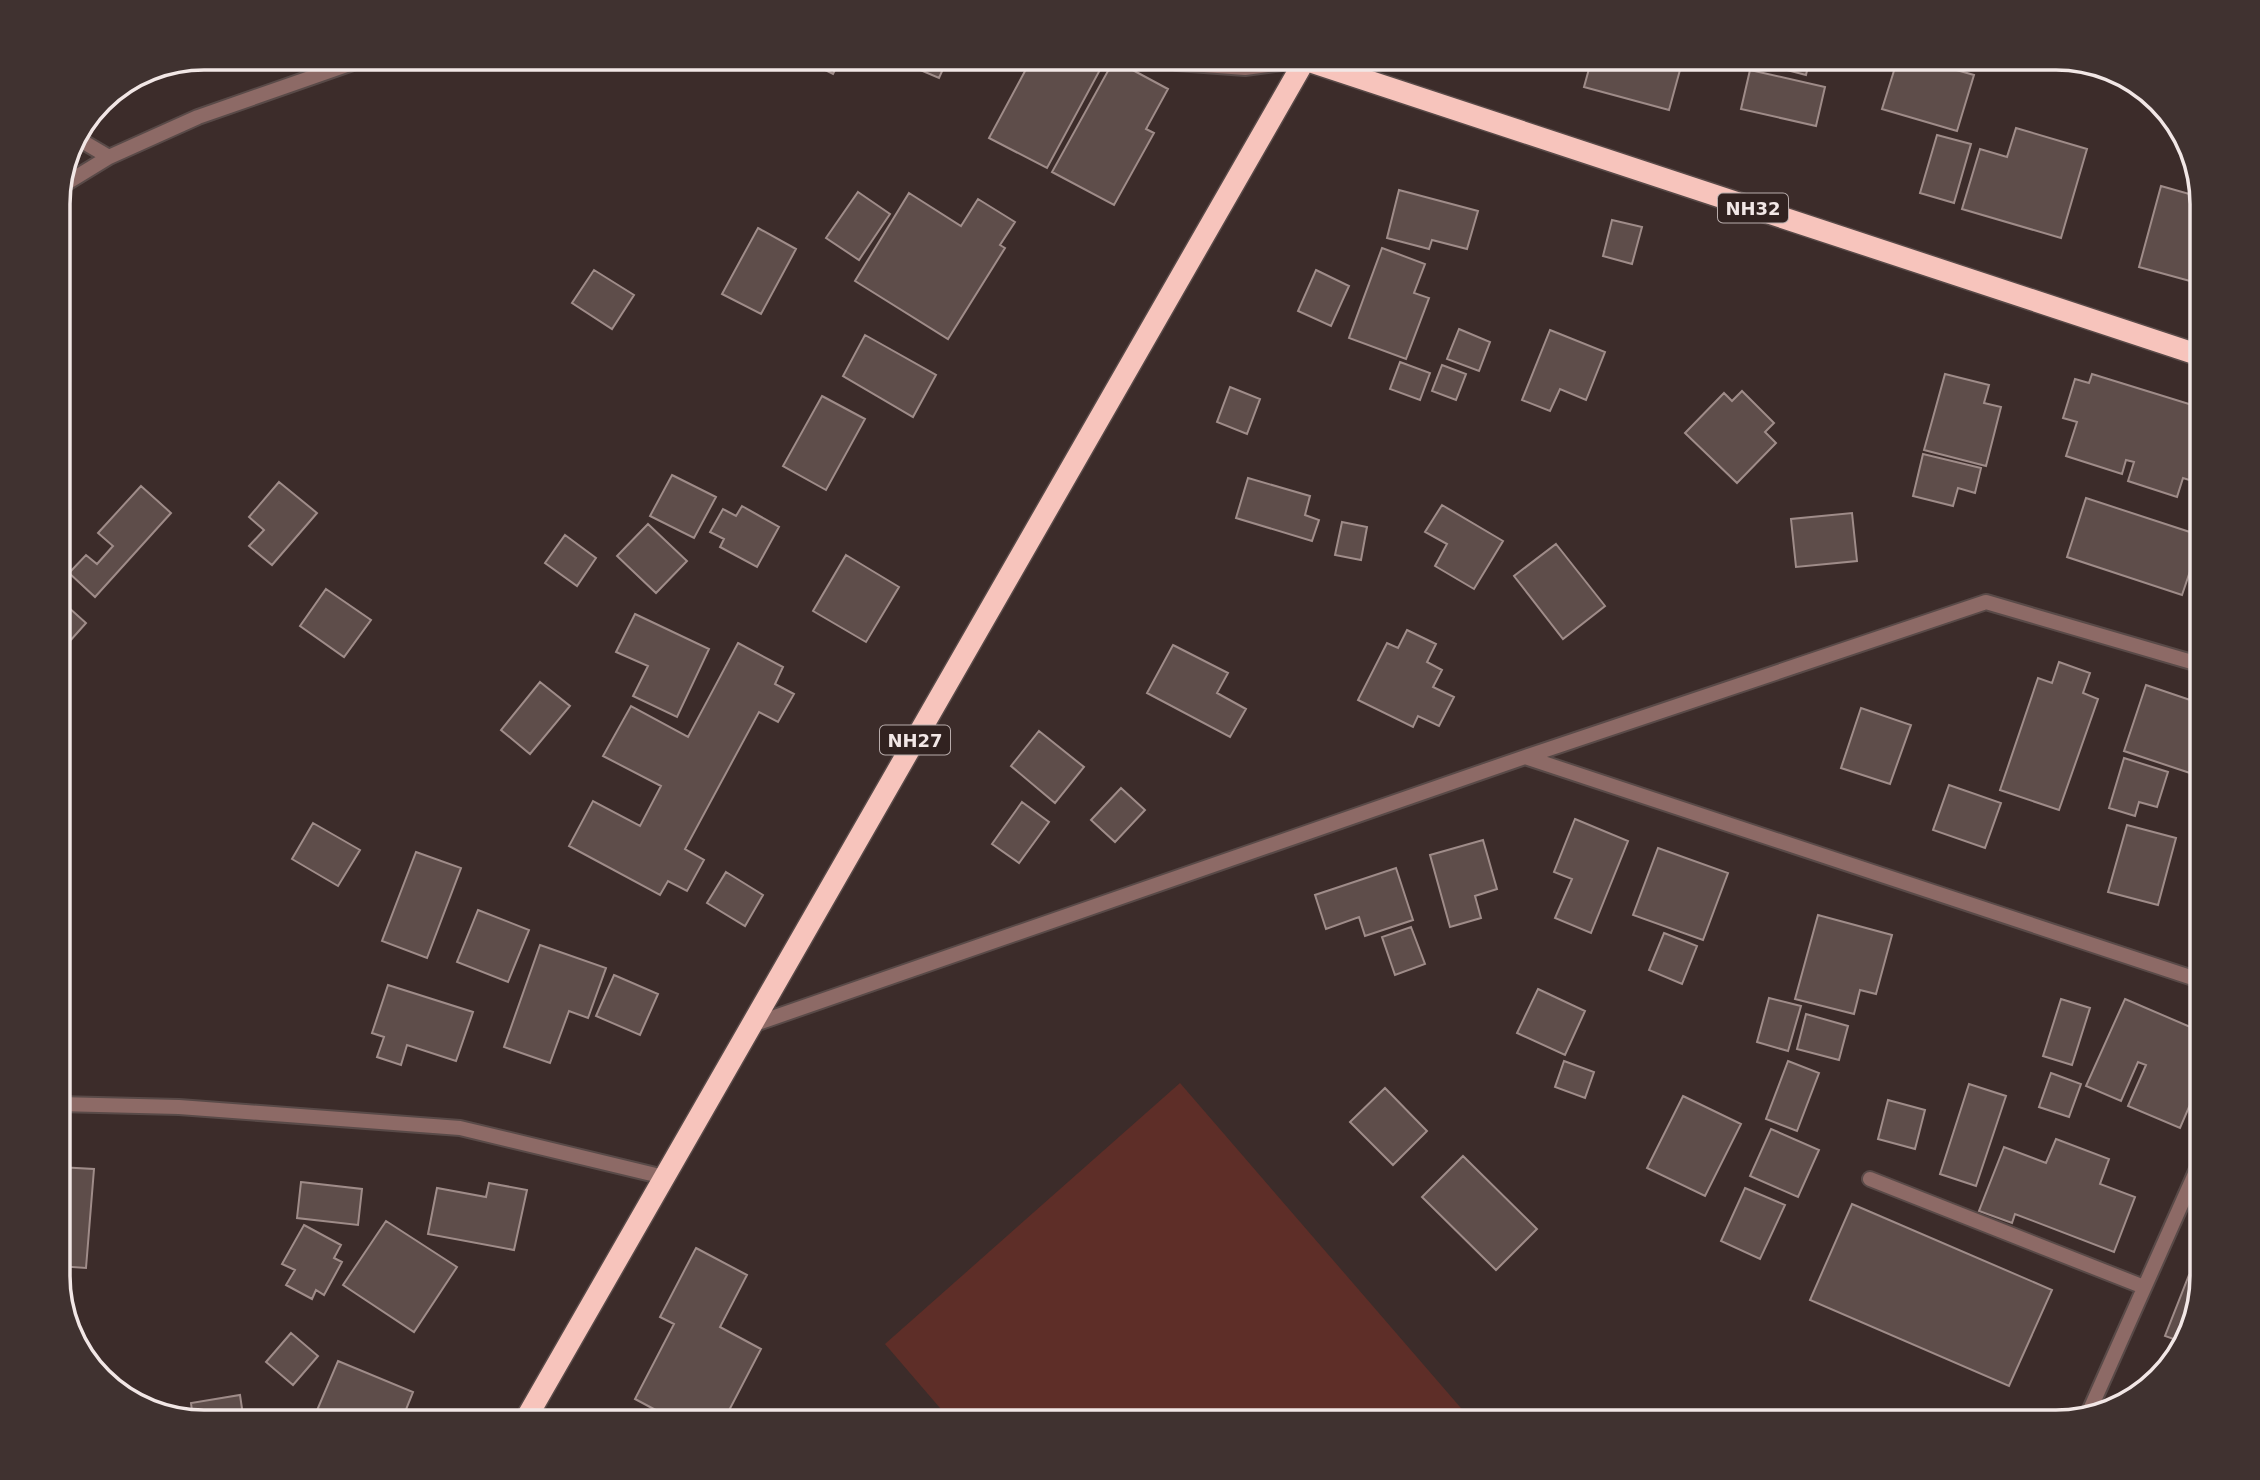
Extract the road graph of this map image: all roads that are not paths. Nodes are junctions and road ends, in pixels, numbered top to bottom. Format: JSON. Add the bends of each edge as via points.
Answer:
{"nodes":[{"id":1,"x":333,"y":70,"type":"edge"},
{"id":2,"x":1299,"y":70,"type":"edge"},
{"id":3,"x":1338,"y":70,"type":"edge"},
{"id":4,"x":85,"y":143,"type":"edge"},
{"id":5,"x":109,"y":157,"type":"junction"},
{"id":6,"x":73,"y":179,"type":"edge"},
{"id":7,"x":2190,"y":352,"type":"edge"},
{"id":8,"x":2190,"y":662,"type":"edge"},
{"id":9,"x":1525,"y":757,"type":"junction"},
{"id":10,"x":2190,"y":977,"type":"edge"},
{"id":11,"x":752,"y":1025,"type":"junction"},
{"id":12,"x":70,"y":1104,"type":"edge"},
{"id":13,"x":664,"y":1177,"type":"junction"},
{"id":14,"x":1870,"y":1179,"type":"dead end"},
{"id":15,"x":2190,"y":1185,"type":"edge"},
{"id":16,"x":2144,"y":1287,"type":"junction"},
{"id":17,"x":2092,"y":1405,"type":"edge"},
{"id":18,"x":531,"y":1410,"type":"edge"}],
"edges":[{"from":1,"to":5,"type":"street","via":[[198,117]]},
{"from":2,"to":11,"type":"highway","number":"NH27"},
{"from":3,"to":7,"type":"highway","number":"NH32"},
{"from":4,"to":5,"type":"street"},
{"from":5,"to":6,"type":"street"},
{"from":8,"to":9,"type":"street","via":[[1986,602]]},
{"from":9,"to":10,"type":"street"},
{"from":9,"to":11,"type":"street"},
{"from":11,"to":13,"type":"highway","number":"NH27"},
{"from":12,"to":13,"type":"street","via":[[178,1107],[460,1128]]},
{"from":13,"to":18,"type":"highway","number":"NH27"},
{"from":14,"to":16,"type":"street"},
{"from":15,"to":16,"type":"street"},
{"from":16,"to":17,"type":"street"}]}
